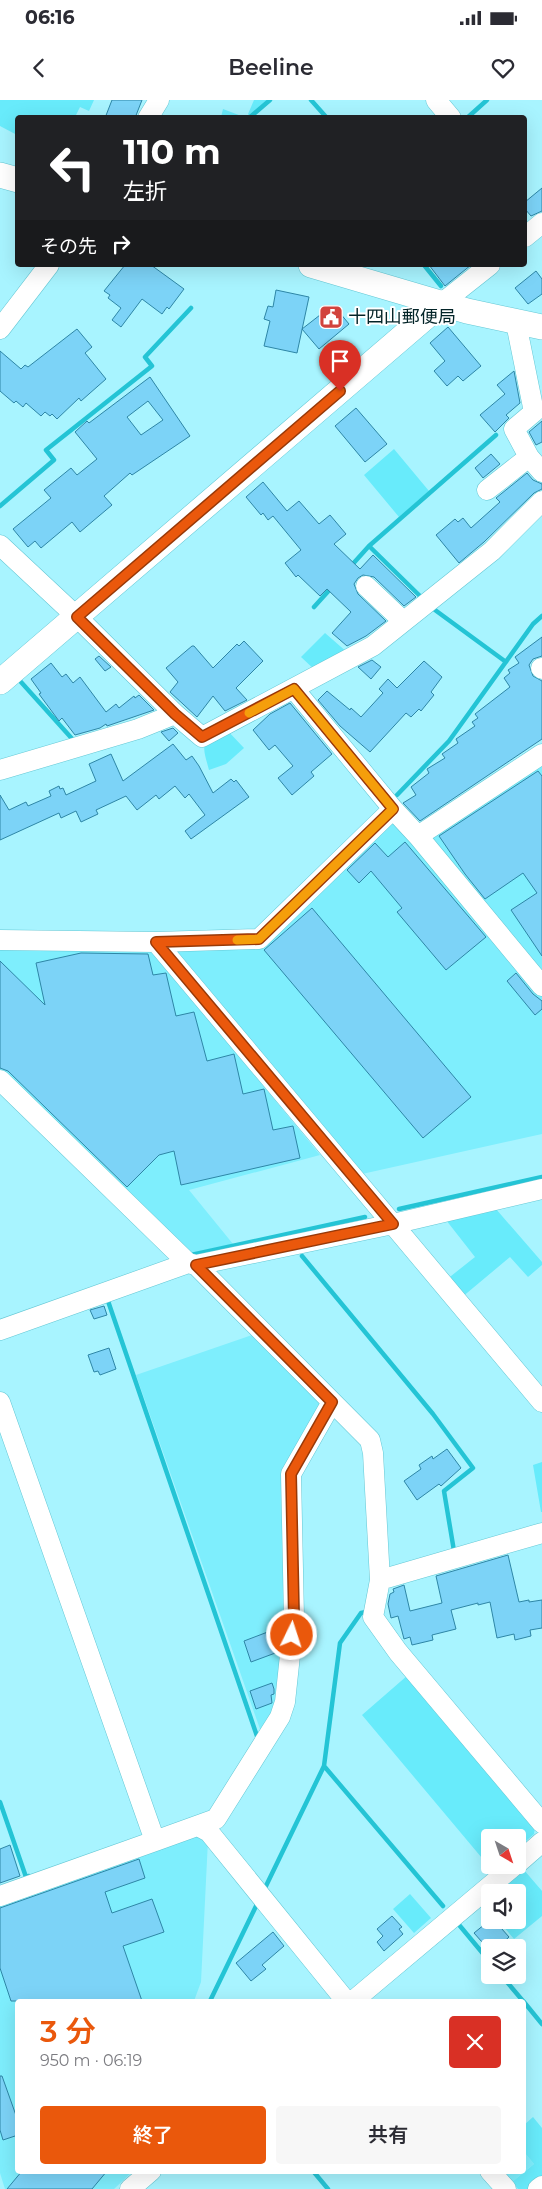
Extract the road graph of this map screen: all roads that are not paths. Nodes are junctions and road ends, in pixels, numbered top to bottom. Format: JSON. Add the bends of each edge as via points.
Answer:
{"nodes":[{"id":1,"x":159,"y":100,"type":"edge"},
{"id":2,"x":436,"y":100,"type":"edge"},
{"id":3,"x":150,"y":115,"type":"edge"},
{"id":4,"x":448,"y":115,"type":"edge"},
{"id":5,"x":0,"y":175,"type":"edge"},
{"id":6,"x":15,"y":179,"type":"edge"},
{"id":7,"x":542,"y":223,"type":"edge"},
{"id":8,"x":527,"y":235,"type":"edge"},
{"id":9,"x":47,"y":267,"type":"edge"},
{"id":10,"x":318,"y":267,"type":"edge"},
{"id":11,"x":487,"y":267,"type":"edge"},
{"id":12,"x":442,"y":303,"type":"junction"},
{"id":13,"x":516,"y":323,"type":"junction"},
{"id":14,"x":542,"y":327,"type":"edge"},
{"id":15,"x":0,"y":329,"type":"edge"},
{"id":16,"x":535,"y":465,"type":"edge"},
{"id":17,"x":487,"y":490,"type":"dead end"},
{"id":18,"x":542,"y":501,"type":"edge"},
{"id":19,"x":0,"y":545,"type":"edge"},
{"id":20,"x":366,"y":586,"type":"dead end"},
{"id":21,"x":77,"y":617,"type":"junction"},
{"id":22,"x":403,"y":621,"type":"junction"},
{"id":23,"x":0,"y":682,"type":"edge"},
{"id":24,"x":294,"y":689,"type":"junction"},
{"id":25,"x":175,"y":714,"type":"junction"},
{"id":26,"x":542,"y":754,"type":"edge"},
{"id":27,"x":0,"y":770,"type":"edge"},
{"id":28,"x":393,"y":809,"type":"junction"},
{"id":29,"x":418,"y":836,"type":"junction"},
{"id":30,"x":0,"y":940,"type":"edge"},
{"id":31,"x":156,"y":942,"type":"junction"},
{"id":32,"x":542,"y":986,"type":"edge"},
{"id":33,"x":0,"y":1080,"type":"edge"},
{"id":34,"x":542,"y":1189,"type":"edge"},
{"id":35,"x":393,"y":1224,"type":"junction"},
{"id":36,"x":192,"y":1264,"type":"junction"},
{"id":37,"x":0,"y":1330,"type":"edge"},
{"id":38,"x":0,"y":1402,"type":"edge"},
{"id":39,"x":332,"y":1402,"type":"junction"},
{"id":40,"x":542,"y":1402,"type":"edge"},
{"id":41,"x":542,"y":1533,"type":"edge"},
{"id":42,"x":380,"y":1580,"type":"junction"},
{"id":43,"x":542,"y":1823,"type":"edge"},
{"id":44,"x":198,"y":1826,"type":"junction"},
{"id":45,"x":155,"y":1841,"type":"junction"},
{"id":46,"x":542,"y":1842,"type":"edge"},
{"id":47,"x":526,"y":1856,"type":"edge"},
{"id":48,"x":504,"y":1874,"type":"edge"},
{"id":49,"x":0,"y":1896,"type":"edge"},
{"id":50,"x":344,"y":1999,"type":"edge"},
{"id":51,"x":355,"y":1999,"type":"edge"},
{"id":52,"x":148,"y":2174,"type":"edge"},
{"id":53,"x":493,"y":2174,"type":"edge"},
{"id":54,"x":542,"y":2186,"type":"edge"},
{"id":55,"x":130,"y":2189,"type":"edge"},
{"id":56,"x":506,"y":2189,"type":"edge"},
{"id":57,"x":538,"y":2189,"type":"edge"}],
"edges":[{"from":1,"to":3,"type":"street"},
{"from":2,"to":4,"type":"street"},
{"from":5,"to":6,"type":"main road"},
{"from":7,"to":8,"type":"street"},
{"from":9,"to":15,"type":"street"},
{"from":10,"to":12,"type":"main road"},
{"from":11,"to":12,"type":"street"},
{"from":12,"to":13,"type":"main road"},
{"from":12,"to":21,"type":"main road"},
{"from":13,"to":14,"type":"main road"},
{"from":13,"to":16,"type":"street","via":[[534,412],[514,429]]},
{"from":16,"to":17,"type":"street"},
{"from":18,"to":22,"type":"street","via":[[492,551]]},
{"from":19,"to":21,"type":"street"},
{"from":20,"to":22,"type":"street"},
{"from":21,"to":23,"type":"main road"},
{"from":21,"to":25,"type":"street"},
{"from":22,"to":24,"type":"street","via":[[373,646]]},
{"from":24,"to":25,"type":"street","via":[[202,737]]},
{"from":24,"to":28,"type":"street"},
{"from":25,"to":27,"type":"street","via":[[138,729]]},
{"from":26,"to":29,"type":"street"},
{"from":28,"to":29,"type":"street"},
{"from":28,"to":31,"type":"street","via":[[259,939]]},
{"from":29,"to":32,"type":"street"},
{"from":30,"to":31,"type":"street"},
{"from":31,"to":35,"type":"street"},
{"from":33,"to":36,"type":"street"},
{"from":34,"to":35,"type":"street"},
{"from":35,"to":36,"type":"street"},
{"from":35,"to":40,"type":"street"},
{"from":36,"to":37,"type":"street"},
{"from":36,"to":39,"type":"street"},
{"from":38,"to":45,"type":"street"},
{"from":39,"to":42,"type":"street","via":[[370,1440],[372,1447]]},
{"from":39,"to":44,"type":"street","via":[[291,1474],[294,1618],[285,1702],[280,1717],[216,1819]]},
{"from":41,"to":42,"type":"street"},
{"from":42,"to":43,"type":"street","via":[[373,1617],[398,1652]]},
{"from":44,"to":45,"type":"street"},
{"from":44,"to":50,"type":"street","via":[[209,1832]]},
{"from":45,"to":49,"type":"street"},
{"from":46,"to":47,"type":"street"},
{"from":48,"to":51,"type":"street"},
{"from":52,"to":55,"type":"street"},
{"from":53,"to":56,"type":"street"},
{"from":54,"to":57,"type":"street"}]}
